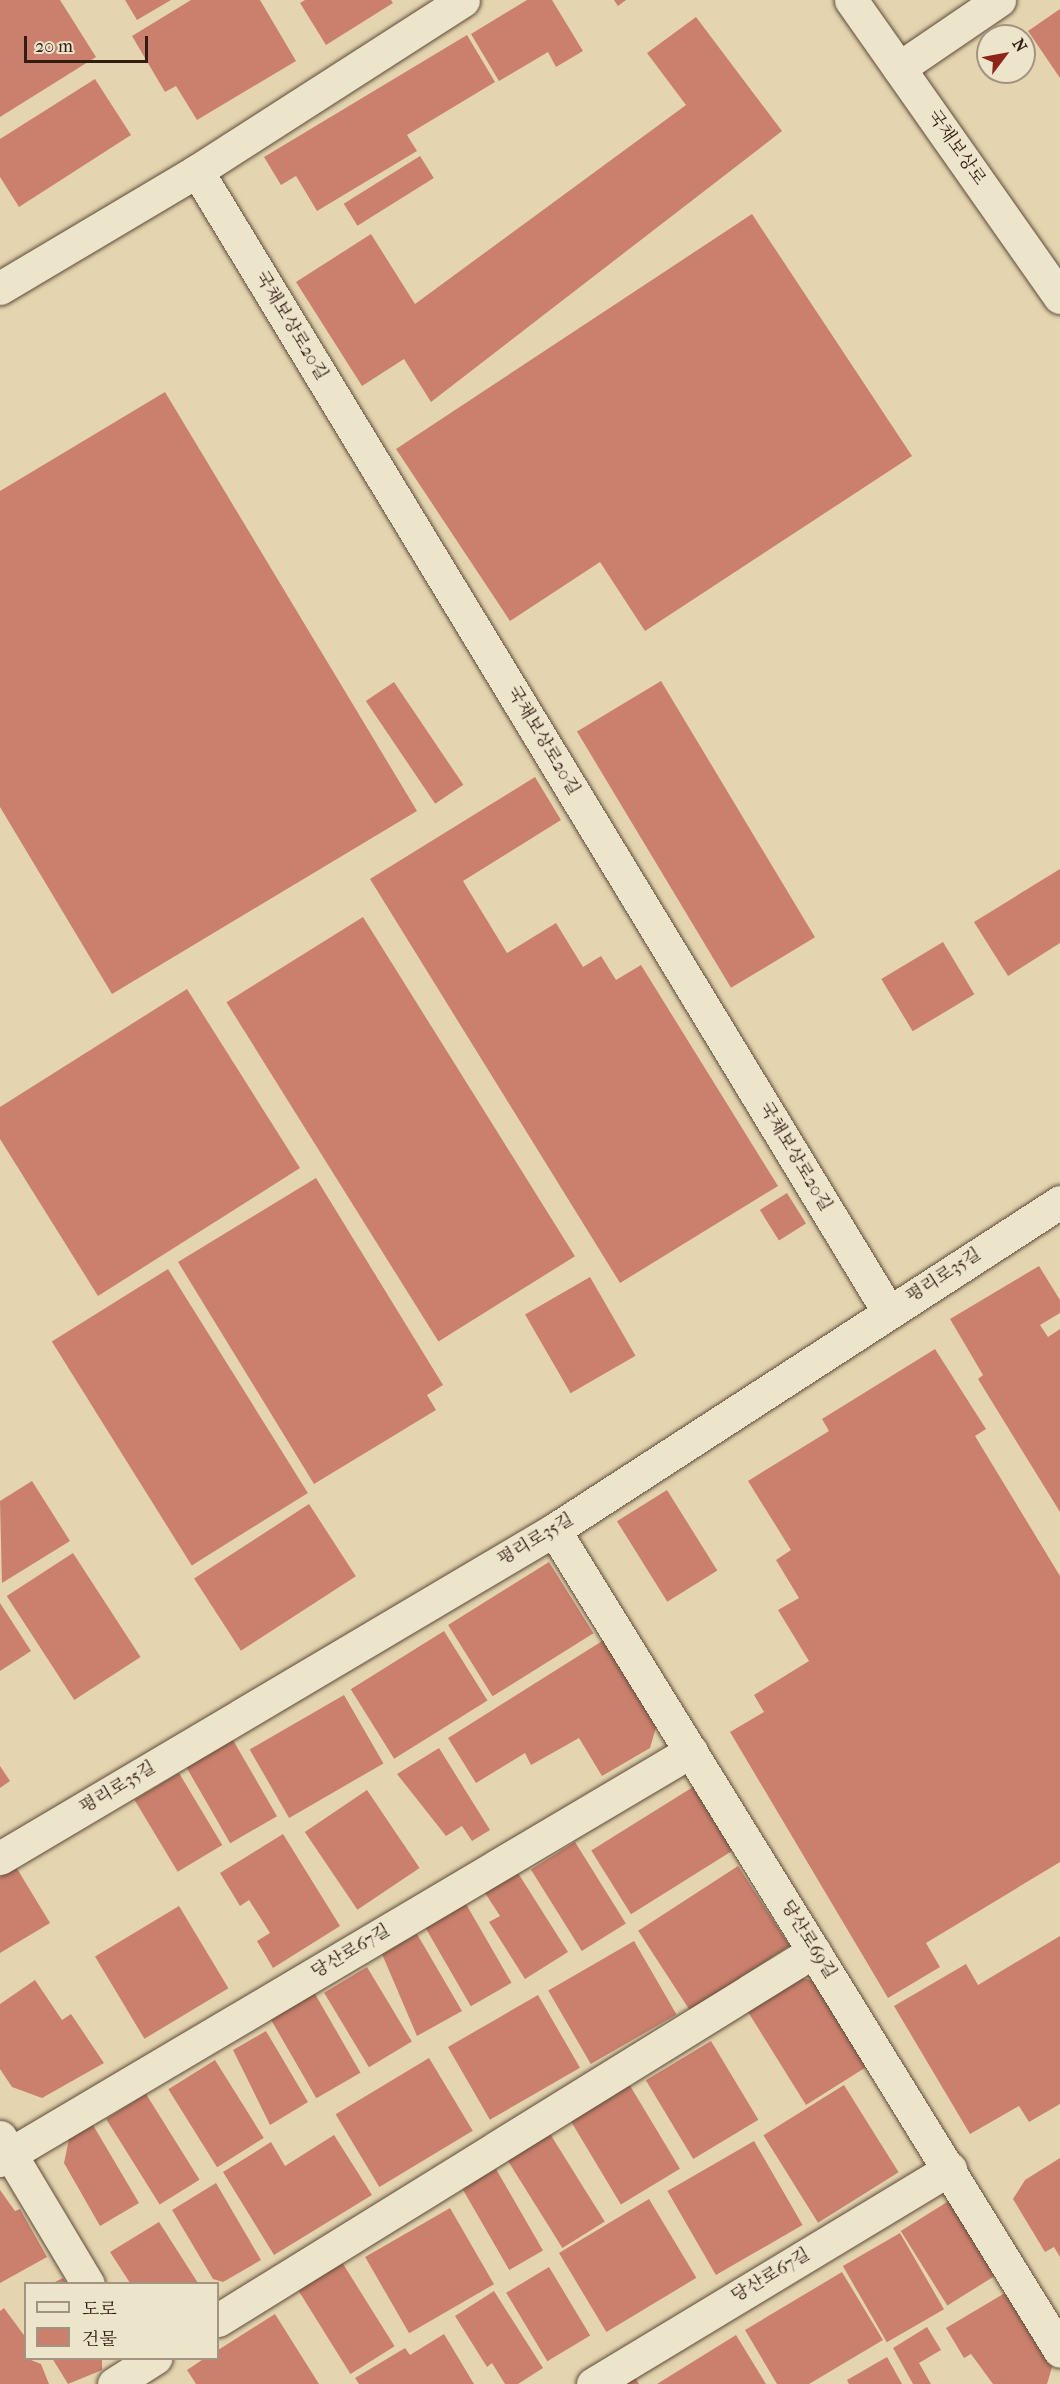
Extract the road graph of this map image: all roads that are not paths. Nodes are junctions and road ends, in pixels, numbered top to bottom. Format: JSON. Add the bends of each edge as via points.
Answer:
{"nodes":[{"id":1,"x":463,"y":0,"type":"edge"},
{"id":2,"x":851,"y":0,"type":"edge"},
{"id":3,"x":999,"y":0,"type":"edge"},
{"id":4,"x":899,"y":68,"type":"junction"},
{"id":5,"x":197,"y":171,"type":"junction"},
{"id":6,"x":0,"y":288,"type":"edge"},
{"id":7,"x":1060,"y":297,"type":"edge"},
{"id":8,"x":1060,"y":1202,"type":"edge"},
{"id":9,"x":888,"y":1311,"type":"junction"},
{"id":10,"x":554,"y":1530,"type":"junction"},
{"id":11,"x":691,"y":1751,"type":"junction"},
{"id":12,"x":0,"y":1858,"type":"edge"},
{"id":13,"x":814,"y":1951,"type":"junction"},
{"id":14,"x":4,"y":2150,"type":"edge"},
{"id":15,"x":950,"y":2169,"type":"junction"},
{"id":16,"x":87,"y":2282,"type":"edge"},
{"id":17,"x":219,"y":2319,"type":"edge"},
{"id":18,"x":1060,"y":2351,"type":"edge"},
{"id":19,"x":592,"y":2384,"type":"edge"}],
"edges":[{"from":1,"to":5,"type":"street"},
{"from":2,"to":4,"type":"street","name":"국채보상로"},
{"from":3,"to":4,"type":"street"},
{"from":4,"to":7,"type":"street","name":"국채보상로"},
{"from":5,"to":6,"type":"street"},
{"from":5,"to":9,"type":"street","name":"국채보상로20길"},
{"from":8,"to":9,"type":"street","name":"평리로35길"},
{"from":9,"to":10,"type":"street","name":"평리로35길"},
{"from":10,"to":11,"type":"street","name":"당산로69길"},
{"from":10,"to":12,"type":"street","name":"평리로35길"},
{"from":11,"to":13,"type":"street","name":"당산로69길"},
{"from":11,"to":14,"type":"street","name":"당산로67길"},
{"from":13,"to":15,"type":"street","name":"당산로69길"},
{"from":13,"to":17,"type":"street"},
{"from":14,"to":16,"type":"street","name":"당산로67길"},
{"from":15,"to":18,"type":"street","name":"당산로69길"},
{"from":15,"to":19,"type":"street","name":"당산로67길"}]}
